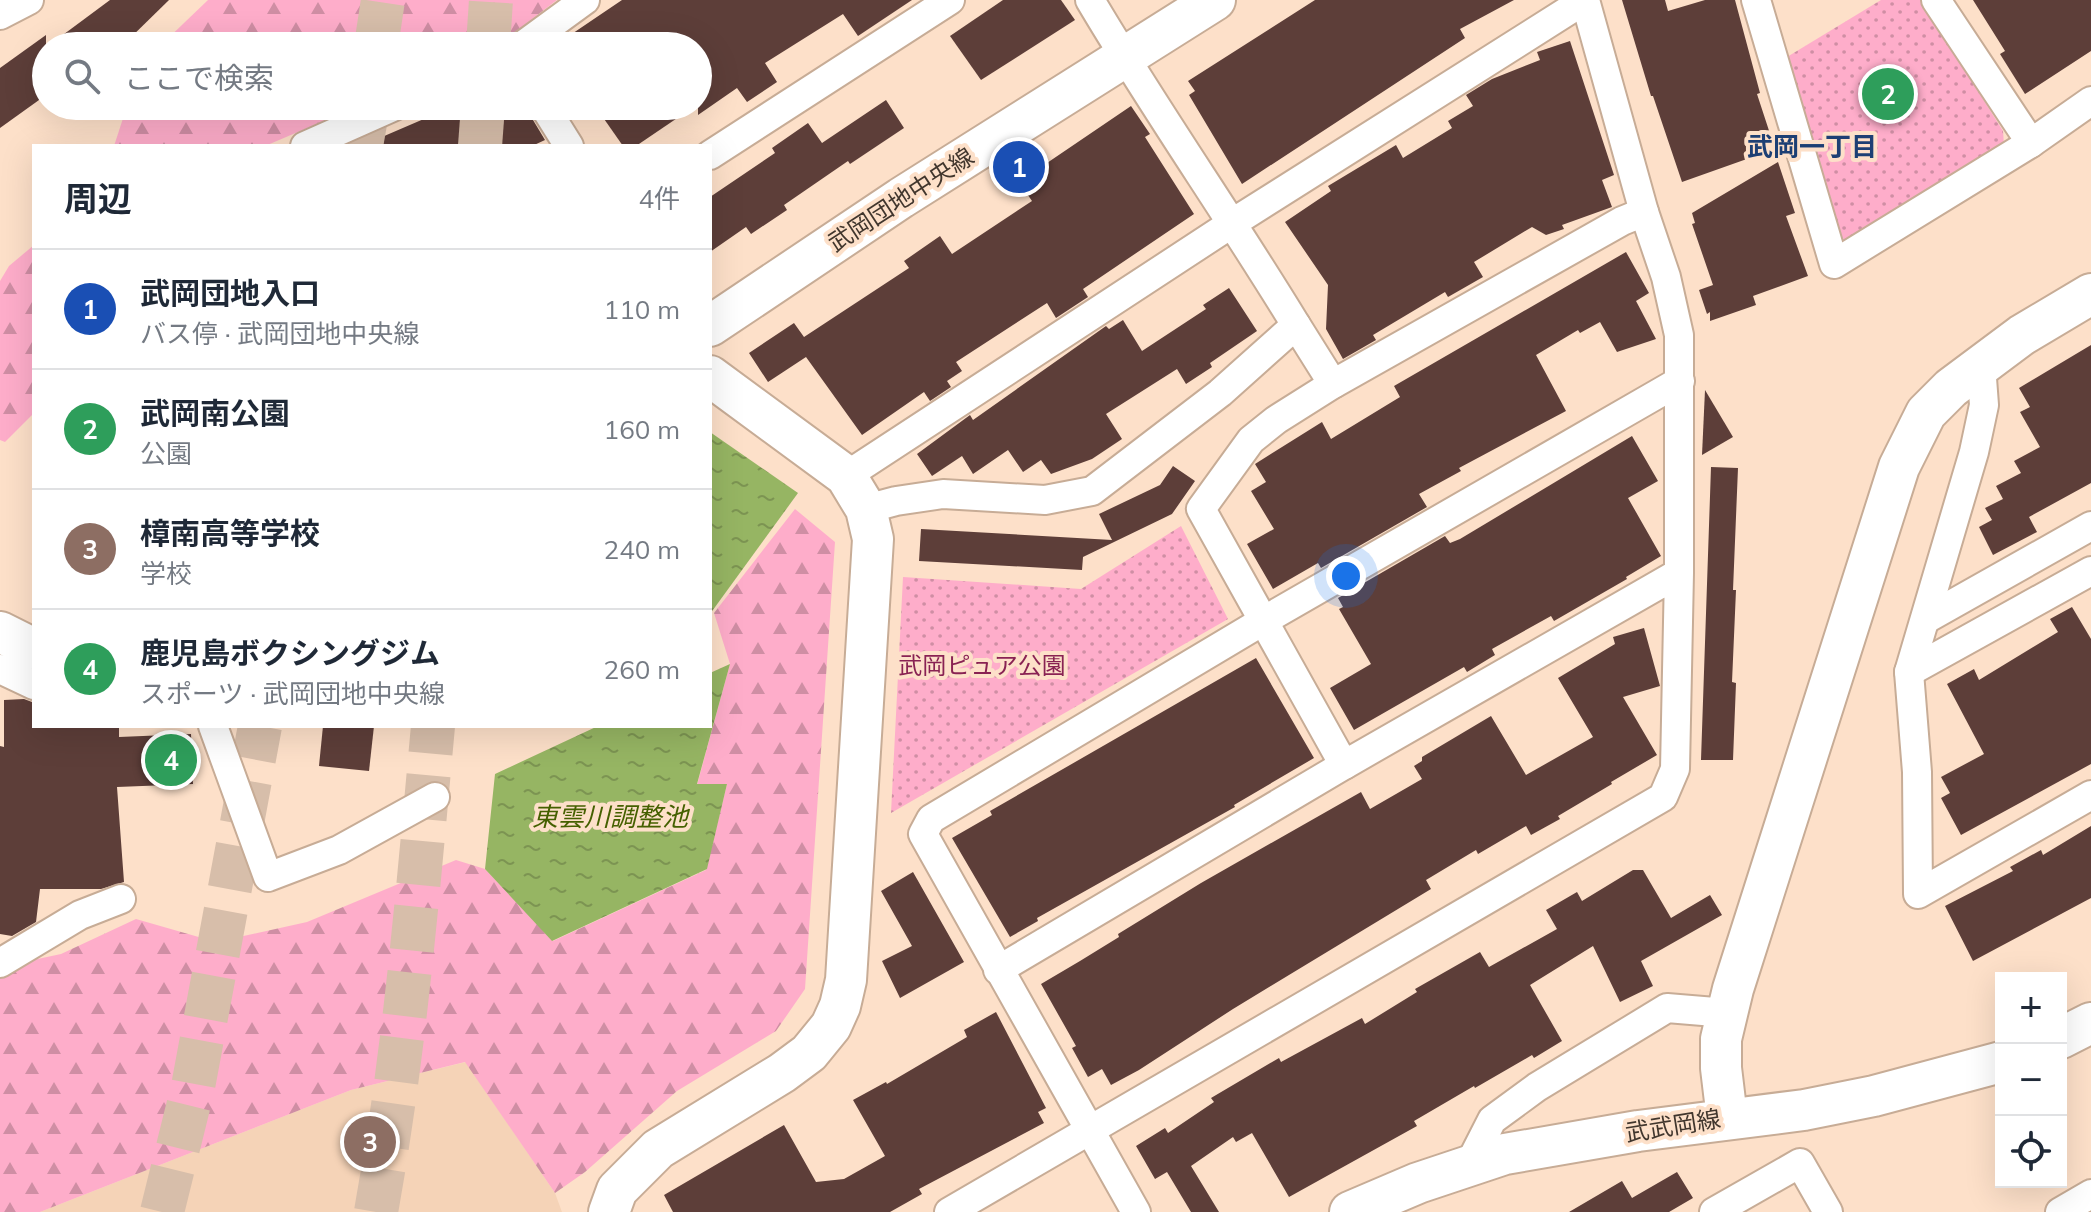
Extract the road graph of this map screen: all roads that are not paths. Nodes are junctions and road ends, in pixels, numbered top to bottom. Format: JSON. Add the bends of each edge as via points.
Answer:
{"nodes":[{"id":1,"x":29,"y":0,"type":"edge"},
{"id":2,"x":585,"y":0,"type":"edge"},
{"id":3,"x":950,"y":0,"type":"edge"},
{"id":4,"x":1090,"y":0,"type":"edge"},
{"id":5,"x":1215,"y":0,"type":"edge"},
{"id":6,"x":1585,"y":0,"type":"edge"},
{"id":7,"x":1756,"y":0,"type":"edge"},
{"id":8,"x":1936,"y":0,"type":"edge"},
{"id":9,"x":0,"y":15,"type":"edge"},
{"id":10,"x":541,"y":32,"type":"edge"},
{"id":11,"x":1125,"y":59,"type":"junction"},
{"id":12,"x":2091,"y":101,"type":"edge"},
{"id":13,"x":364,"y":120,"type":"edge"},
{"id":14,"x":553,"y":120,"type":"edge"},
{"id":15,"x":2031,"y":143,"type":"junction"},
{"id":16,"x":310,"y":144,"type":"edge"},
{"id":17,"x":568,"y":144,"type":"edge"},
{"id":18,"x":712,"y":154,"type":"edge"},
{"id":19,"x":1644,"y":212,"type":"junction"},
{"id":20,"x":1234,"y":222,"type":"junction"},
{"id":21,"x":2091,"y":294,"type":"edge"},
{"id":22,"x":712,"y":325,"type":"edge"},
{"id":23,"x":1296,"y":325,"type":"junction"},
{"id":24,"x":1981,"y":365,"type":"junction"},
{"id":25,"x":712,"y":378,"type":"edge"},
{"id":26,"x":1680,"y":381,"type":"junction"},
{"id":27,"x":1333,"y":384,"type":"junction"},
{"id":28,"x":856,"y":493,"type":"junction"},
{"id":29,"x":2091,"y":526,"type":"edge"},
{"id":30,"x":2091,"y":571,"type":"edge"},
{"id":31,"x":1679,"y":573,"type":"junction"},
{"id":32,"x":1926,"y":619,"type":"junction"},
{"id":33,"x":1263,"y":621,"type":"junction"},
{"id":34,"x":0,"y":632,"type":"edge"},
{"id":35,"x":32,"y":648,"type":"edge"},
{"id":36,"x":0,"y":669,"type":"edge"},
{"id":37,"x":1909,"y":672,"type":"junction"},
{"id":38,"x":32,"y":684,"type":"edge"},
{"id":39,"x":214,"y":728,"type":"edge"},
{"id":40,"x":1344,"y":765,"type":"junction"},
{"id":41,"x":2091,"y":795,"type":"edge"},
{"id":42,"x":435,"y":797,"type":"dead end"},
{"id":43,"x":121,"y":899,"type":"dead end"},
{"id":44,"x":0,"y":963,"type":"edge"},
{"id":45,"x":998,"y":970,"type":"junction"},
{"id":46,"x":1727,"y":1013,"type":"junction"},
{"id":47,"x":2091,"y":1023,"type":"edge"},
{"id":48,"x":2067,"y":1035,"type":"edge"},
{"id":49,"x":1995,"y":1064,"type":"edge"},
{"id":50,"x":1727,"y":1118,"type":"junction"},
{"id":51,"x":1088,"y":1130,"type":"junction"},
{"id":52,"x":1469,"y":1165,"type":"junction"},
{"id":53,"x":2091,"y":1194,"type":"edge"},
{"id":54,"x":609,"y":1212,"type":"edge"},
{"id":55,"x":949,"y":1212,"type":"edge"},
{"id":56,"x":1136,"y":1212,"type":"edge"},
{"id":57,"x":1351,"y":1212,"type":"edge"},
{"id":58,"x":1714,"y":1212,"type":"edge"},
{"id":59,"x":1828,"y":1212,"type":"edge"},
{"id":60,"x":2060,"y":1212,"type":"edge"}],
"edges":[{"from":1,"to":9,"type":"street"},
{"from":2,"to":10,"type":"street"},
{"from":3,"to":18,"type":"street"},
{"from":4,"to":11,"type":"street"},
{"from":5,"to":11,"type":"street","name":"武岡団地中央線"},
{"from":6,"to":19,"type":"street"},
{"from":6,"to":20,"type":"street"},
{"from":7,"to":15,"type":"street","via":[[1834,264]]},
{"from":8,"to":15,"type":"street"},
{"from":11,"to":20,"type":"street"},
{"from":11,"to":22,"type":"street","name":"武岡団地中央線","via":[[901,198]]},
{"from":12,"to":15,"type":"street"},
{"from":13,"to":16,"type":"street"},
{"from":14,"to":17,"type":"street"},
{"from":19,"to":26,"type":"street","via":[[1676,321]]},
{"from":19,"to":27,"type":"street"},
{"from":20,"to":23,"type":"street"},
{"from":20,"to":28,"type":"street"},
{"from":21,"to":24,"type":"street"},
{"from":23,"to":27,"type":"street"},
{"from":23,"to":28,"type":"street","via":[[1220,393],[1092,491],[1045,500],[943,494],[896,501]]},
{"from":24,"to":32,"type":"street","via":[[1981,421]]},
{"from":24,"to":46,"type":"street","via":[[1926,413],[1899,467]]},
{"from":25,"to":28,"type":"street"},
{"from":26,"to":31,"type":"street"},
{"from":26,"to":33,"type":"street"},
{"from":27,"to":33,"type":"street","via":[[1251,440],[1201,509]]},
{"from":28,"to":54,"type":"street","via":[[873,539],[846,980],[840,1006],[809,1053],[658,1149],[617,1190]]},
{"from":29,"to":32,"type":"street"},
{"from":30,"to":37,"type":"street"},
{"from":31,"to":40,"type":"street"},
{"from":31,"to":51,"type":"street","via":[[1675,769],[1663,797]]},
{"from":32,"to":37,"type":"street"},
{"from":33,"to":40,"type":"street"},
{"from":33,"to":45,"type":"street","via":[[931,819],[923,834]]},
{"from":34,"to":35,"type":"street"},
{"from":36,"to":38,"type":"street"},
{"from":37,"to":41,"type":"street","via":[[1918,894]]},
{"from":39,"to":42,"type":"street","via":[[268,877],[339,850]]},
{"from":40,"to":45,"type":"street"},
{"from":43,"to":44,"type":"street","via":[[80,915]]},
{"from":45,"to":51,"type":"street"},
{"from":46,"to":50,"type":"street","via":[[1721,1039]]},
{"from":46,"to":52,"type":"street","via":[[1667,1008],[1492,1120]]},
{"from":47,"to":48,"type":"street"},
{"from":49,"to":50,"type":"street","name":"武武岡線","via":[[1874,1096]]},
{"from":50,"to":52,"type":"street","name":"武武岡線","via":[[1540,1147]]},
{"from":51,"to":55,"type":"street"},
{"from":51,"to":56,"type":"street"},
{"from":52,"to":57,"type":"street","name":"武武岡線"},
{"from":53,"to":60,"type":"street"},
{"from":58,"to":59,"type":"street","via":[[1800,1163]]}]}
